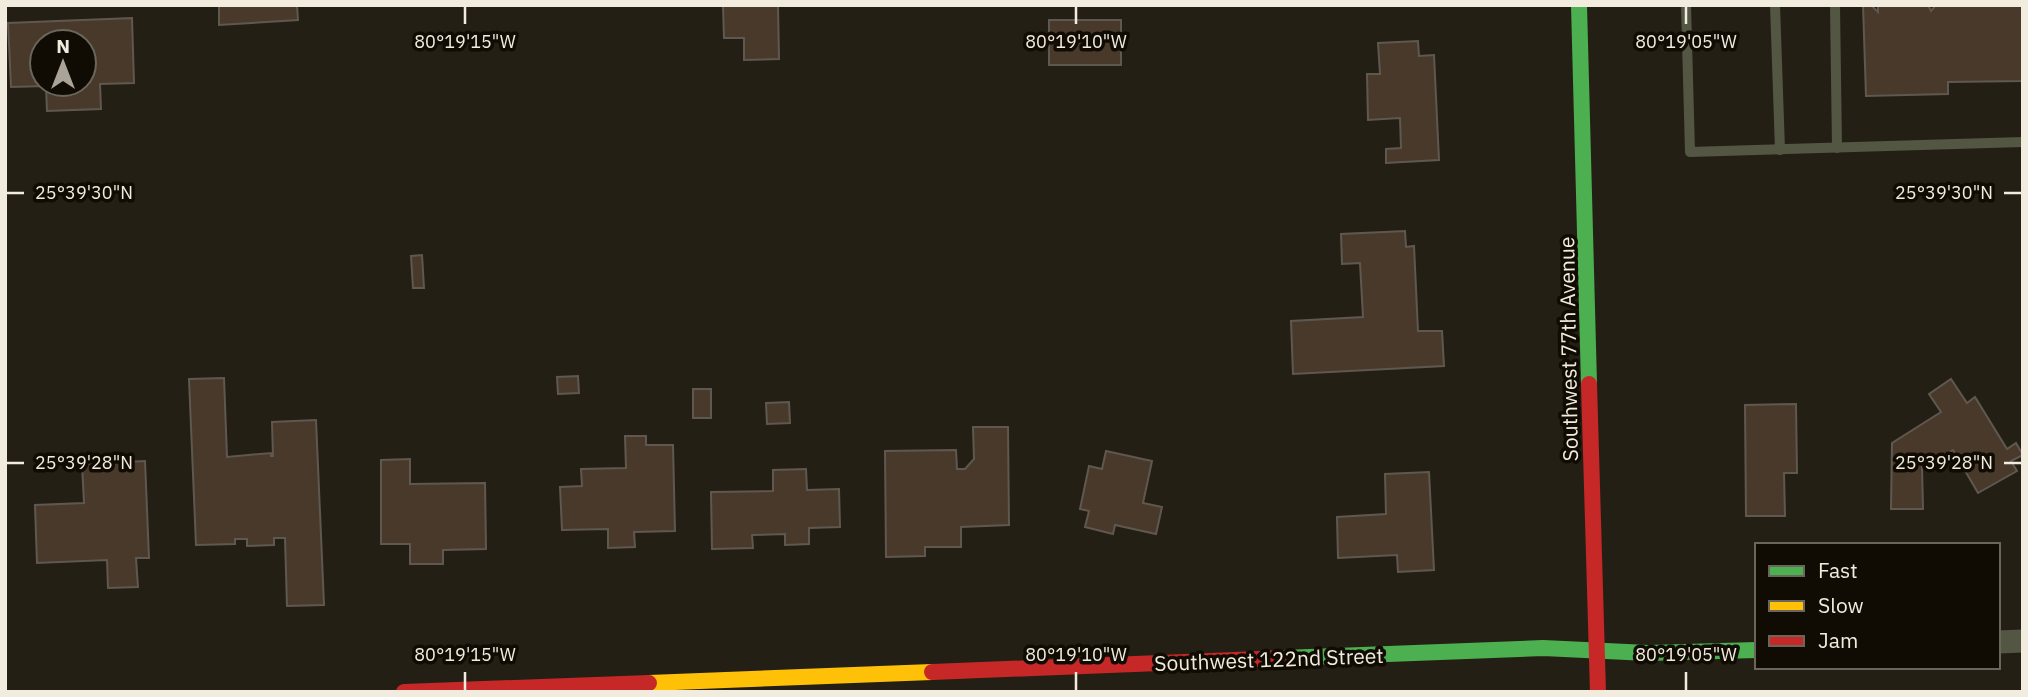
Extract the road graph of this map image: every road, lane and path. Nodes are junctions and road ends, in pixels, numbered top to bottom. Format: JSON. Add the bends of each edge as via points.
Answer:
{"nodes":[{"id":1,"x":1579,"y":5,"type":"edge"},
{"id":2,"x":1686,"y":5,"type":"edge"},
{"id":3,"x":1775,"y":5,"type":"edge"},
{"id":4,"x":1835,"y":5,"type":"edge"},
{"id":5,"x":2023,"y":142,"type":"edge"},
{"id":6,"x":1837,"y":148,"type":"junction"},
{"id":7,"x":1780,"y":150,"type":"junction"},
{"id":8,"x":2023,"y":641,"type":"edge"},
{"id":9,"x":2000,"y":642,"type":"edge"},
{"id":10,"x":1596,"y":650,"type":"junction"},
{"id":11,"x":1755,"y":650,"type":"edge"},
{"id":12,"x":404,"y":692,"type":"edge"},
{"id":13,"x":1598,"y":692,"type":"edge"}],
"edges":[{"from":1,"to":10,"type":"street","name":"Southwest 77th Avenue"},
{"from":2,"to":7,"type":"lane","via":[[1690,152]]},
{"from":3,"to":7,"type":"lane"},
{"from":4,"to":6,"type":"lane"},
{"from":5,"to":6,"type":"lane"},
{"from":6,"to":7,"type":"lane"},
{"from":8,"to":9,"type":"street"},
{"from":10,"to":11,"type":"street","name":"Southwest 122nd Street"},
{"from":10,"to":12,"type":"street","name":"Southwest 122nd Street","via":[[1543,648]]},
{"from":10,"to":13,"type":"street","name":"Southwest 77th Avenue"}]}
